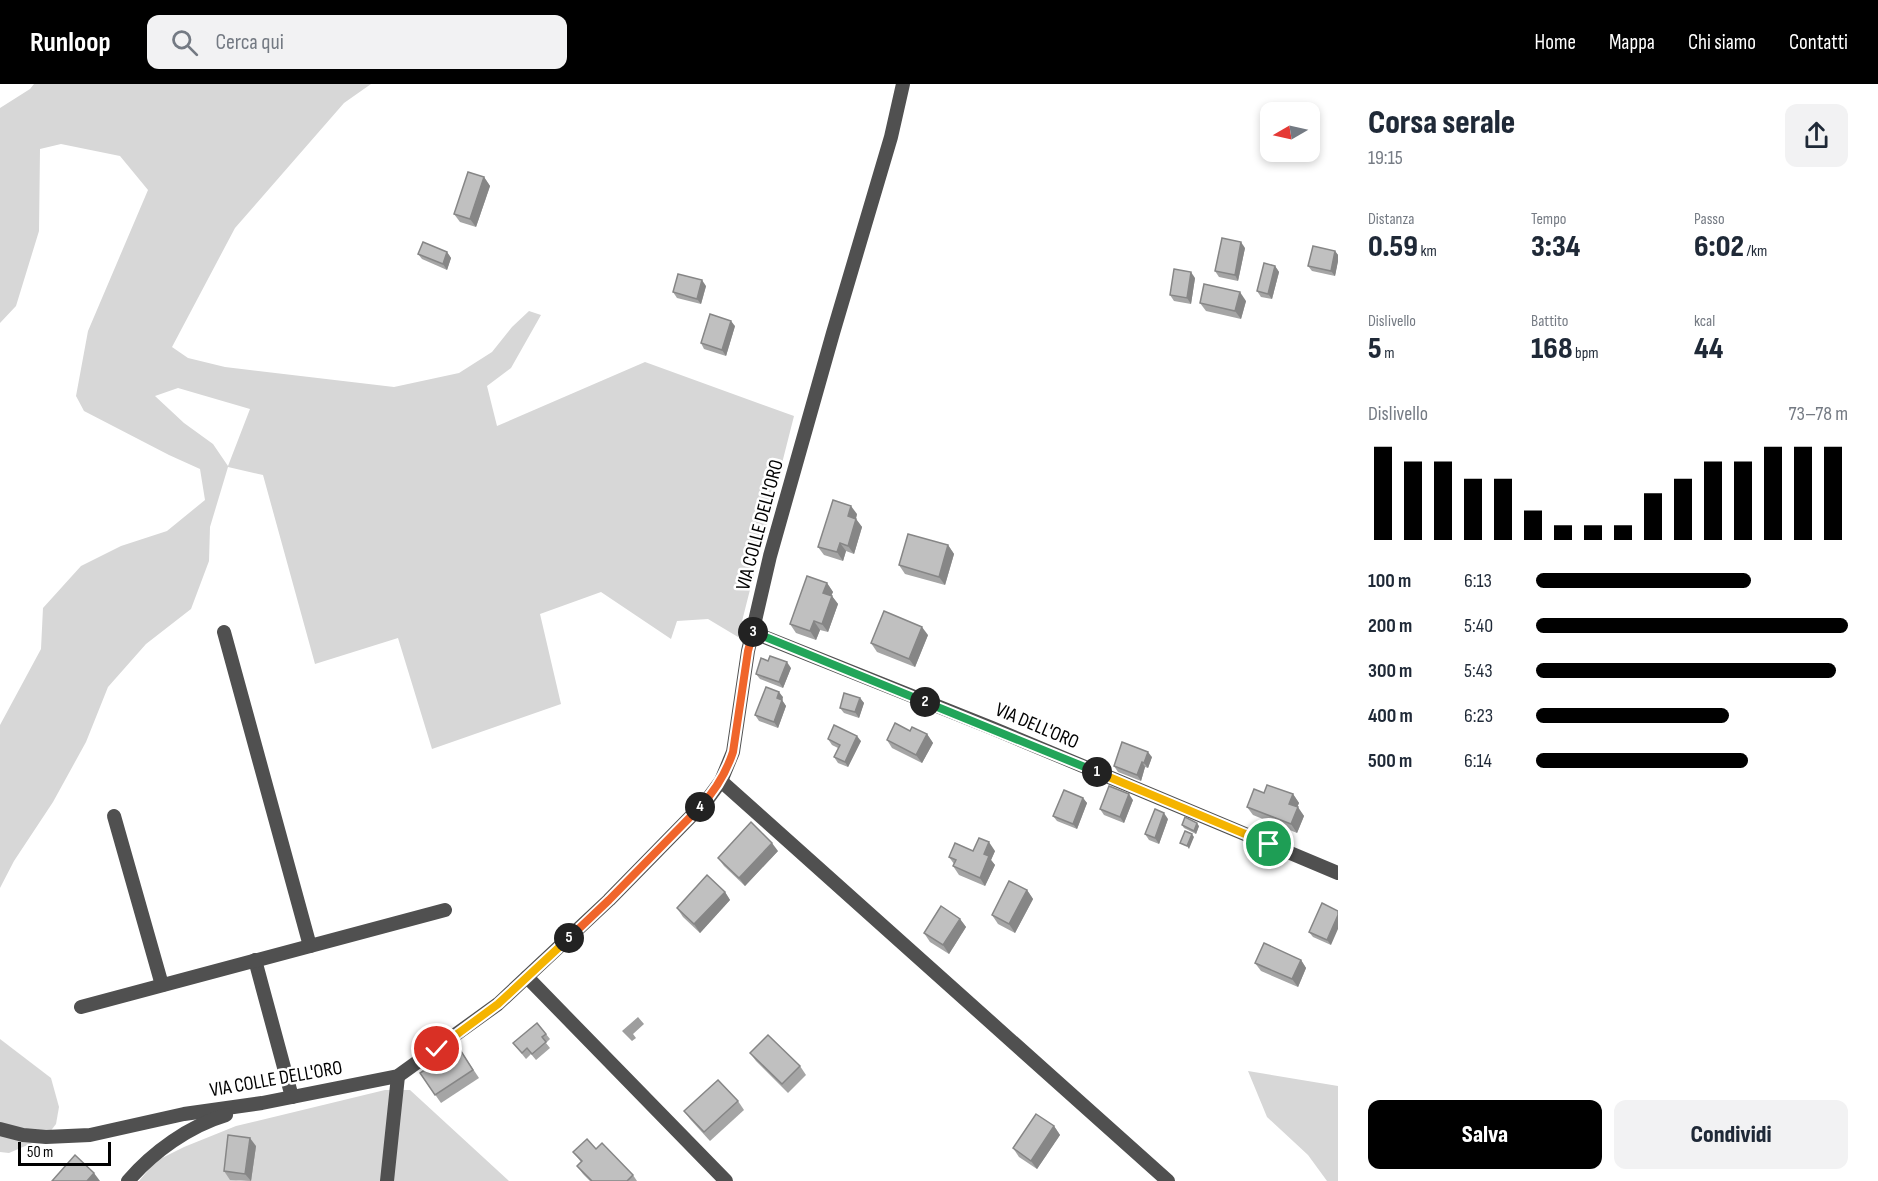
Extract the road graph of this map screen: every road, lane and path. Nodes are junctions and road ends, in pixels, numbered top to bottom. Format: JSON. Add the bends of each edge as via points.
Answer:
{"nodes":[{"id":1,"x":903,"y":84,"type":"edge"},
{"id":2,"x":224,"y":632,"type":"dead end"},
{"id":3,"x":753,"y":632,"type":"junction"},
{"id":4,"x":721,"y":781,"type":"junction"},
{"id":5,"x":114,"y":816,"type":"dead end"},
{"id":6,"x":1338,"y":873,"type":"edge"},
{"id":7,"x":445,"y":910,"type":"dead end"},
{"id":8,"x":310,"y":946,"type":"junction"},
{"id":9,"x":255,"y":960,"type":"junction"},
{"id":10,"x":527,"y":977,"type":"junction"},
{"id":11,"x":162,"y":985,"type":"junction"},
{"id":12,"x":81,"y":1006,"type":"dead end"},
{"id":13,"x":398,"y":1076,"type":"junction"},
{"id":14,"x":292,"y":1097,"type":"junction"},
{"id":15,"x":262,"y":1103,"type":"junction"},
{"id":16,"x":0,"y":1129,"type":"edge"},
{"id":17,"x":128,"y":1181,"type":"edge"},
{"id":18,"x":387,"y":1181,"type":"edge"},
{"id":19,"x":726,"y":1181,"type":"edge"},
{"id":20,"x":1168,"y":1181,"type":"edge"}],
"edges":[{"from":1,"to":3,"type":"street","name":"VIA COLLE DELL'ORO","via":[[770,556]]},
{"from":2,"to":8,"type":"street"},
{"from":3,"to":4,"type":"street","name":"VIA COLLE DELL'ORO","via":[[733,752]]},
{"from":3,"to":6,"type":"street","name":"VIA DELL'ORO"},
{"from":4,"to":10,"type":"street","name":"VIA COLLE DELL'ORO","via":[[609,900]]},
{"from":4,"to":20,"type":"street"},
{"from":5,"to":11,"type":"street"},
{"from":7,"to":8,"type":"street"},
{"from":8,"to":9,"type":"street"},
{"from":9,"to":11,"type":"street"},
{"from":9,"to":14,"type":"street"},
{"from":10,"to":13,"type":"street","name":"VIA COLLE DELL'ORO","via":[[498,1004]]},
{"from":10,"to":19,"type":"street"},
{"from":11,"to":12,"type":"street"},
{"from":13,"to":14,"type":"street","name":"VIA COLLE DELL'ORO"},
{"from":13,"to":18,"type":"street"},
{"from":14,"to":15,"type":"street","name":"VIA COLLE DELL'ORO"},
{"from":15,"to":16,"type":"street","name":"VIA COLLE DELL'ORO","via":[[70,1137],[23,1135]]},
{"from":15,"to":17,"type":"street","via":[[211,1120],[183,1135]]}]}
